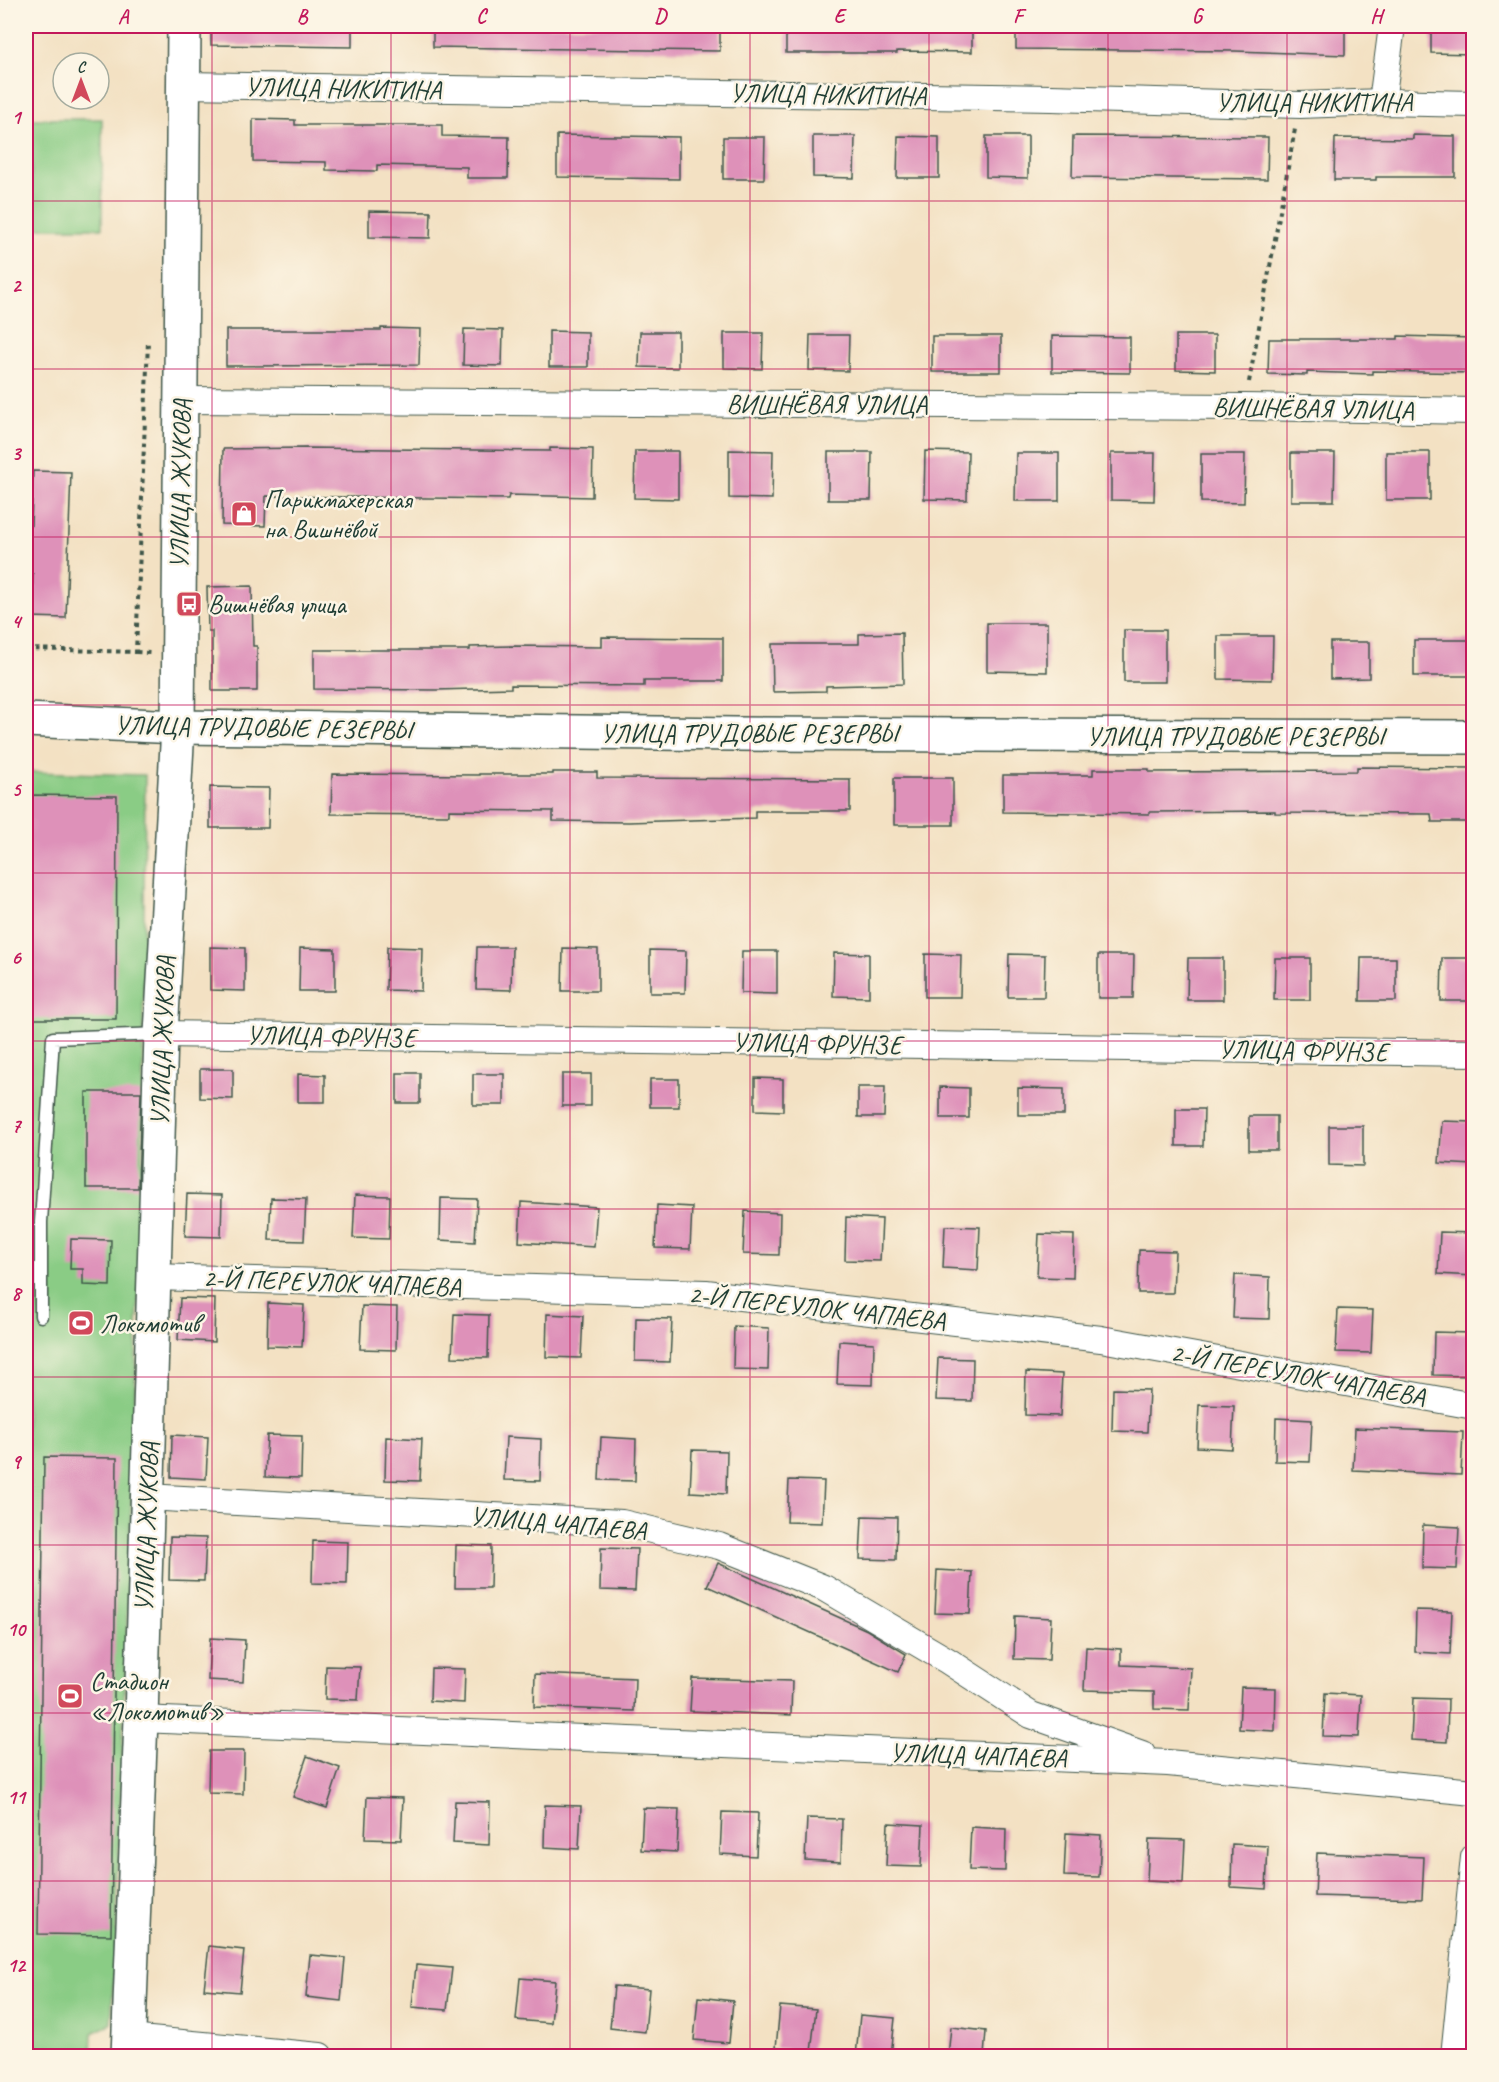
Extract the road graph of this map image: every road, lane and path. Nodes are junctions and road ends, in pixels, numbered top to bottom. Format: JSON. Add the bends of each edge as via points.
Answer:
{"nodes":[{"id":1,"x":184,"y":26,"type":"edge"},
{"id":2,"x":1392,"y":26,"type":"edge"},
{"id":3,"x":183,"y":86,"type":"junction"},
{"id":4,"x":1382,"y":102,"type":"junction"},
{"id":5,"x":1473,"y":104,"type":"edge"},
{"id":6,"x":1300,"y":105,"type":"junction"},
{"id":7,"x":149,"y":333,"type":"dead end"},
{"id":8,"x":181,"y":400,"type":"junction"},
{"id":9,"x":1244,"y":407,"type":"junction"},
{"id":10,"x":1473,"y":411,"type":"edge"},
{"id":11,"x":26,"y":649,"type":"edge"},
{"id":12,"x":136,"y":652,"type":"junction"},
{"id":13,"x":178,"y":654,"type":"junction"},
{"id":14,"x":26,"y":720,"type":"edge"},
{"id":15,"x":178,"y":727,"type":"junction"},
{"id":16,"x":1473,"y":737,"type":"edge"},
{"id":17,"x":161,"y":1034,"type":"junction"},
{"id":18,"x":1473,"y":1053,"type":"edge"},
{"id":19,"x":154,"y":1277,"type":"junction"},
{"id":20,"x":40,"y":1316,"type":"dead end"},
{"id":21,"x":1473,"y":1406,"type":"edge"},
{"id":22,"x":146,"y":1497,"type":"junction"},
{"id":23,"x":141,"y":1719,"type":"junction"},
{"id":24,"x":1168,"y":1763,"type":"junction"},
{"id":25,"x":1473,"y":1792,"type":"edge"},
{"id":26,"x":1473,"y":1857,"type":"edge"},
{"id":27,"x":128,"y":2047,"type":"edge"},
{"id":28,"x":320,"y":2056,"type":"edge"},
{"id":29,"x":1454,"y":2056,"type":"edge"}],
"edges":[{"from":1,"to":3,"type":"street","name":"УЛИЦА ЖУКОВА"},
{"from":2,"to":4,"type":"street"},
{"from":3,"to":6,"type":"street","name":"УЛИЦА НИКИТИНА"},
{"from":3,"to":8,"type":"street","name":"УЛИЦА ЖУКОВА"},
{"from":4,"to":5,"type":"street","name":"УЛИЦА НИКИТИНА"},
{"from":4,"to":6,"type":"street","name":"УЛИЦА НИКИТИНА"},
{"from":6,"to":9,"type":"path"},
{"from":7,"to":12,"type":"path"},
{"from":8,"to":9,"type":"street","name":"ВИШНЁВАЯ УЛИЦА"},
{"from":8,"to":13,"type":"street","name":"УЛИЦА ЖУКОВА"},
{"from":9,"to":10,"type":"street","name":"ВИШНЁВАЯ УЛИЦА"},
{"from":11,"to":12,"type":"path"},
{"from":12,"to":13,"type":"path"},
{"from":13,"to":15,"type":"street","name":"УЛИЦА ЖУКОВА"},
{"from":14,"to":15,"type":"street","name":"УЛИЦА ТРУДОВЫЕ РЕЗЕРВЫ"},
{"from":15,"to":16,"type":"street","name":"УЛИЦА ТРУДОВЫЕ РЕЗЕРВЫ"},
{"from":15,"to":17,"type":"street","name":"УЛИЦА ЖУКОВА"},
{"from":17,"to":18,"type":"street","name":"УЛИЦА ФРУНЗЕ"},
{"from":17,"to":19,"type":"street","name":"УЛИЦА ЖУКОВА"},
{"from":17,"to":20,"type":"lane","via":[[52,1038],[40,1222]]},
{"from":19,"to":21,"type":"street","name":"2-Й ПЕРЕУЛОК ЧАПАЕВА","via":[[706,1293],[1101,1339]]},
{"from":19,"to":22,"type":"street","name":"УЛИЦА ЖУКОВА"},
{"from":22,"to":23,"type":"street","name":"УЛИЦА ЖУКОВА"},
{"from":22,"to":24,"type":"street","name":"УЛИЦА ЧАПАЕВА","via":[[622,1523],[719,1546],[824,1588],[1031,1715]]},
{"from":23,"to":24,"type":"street","name":"УЛИЦА ЧАПАЕВА"},
{"from":23,"to":27,"type":"street","name":"УЛИЦА ЖУКОВА"},
{"from":24,"to":25,"type":"street","name":"УЛИЦА ЧАПАЕВА"},
{"from":26,"to":29,"type":"street"},
{"from":27,"to":28,"type":"street"}]}
